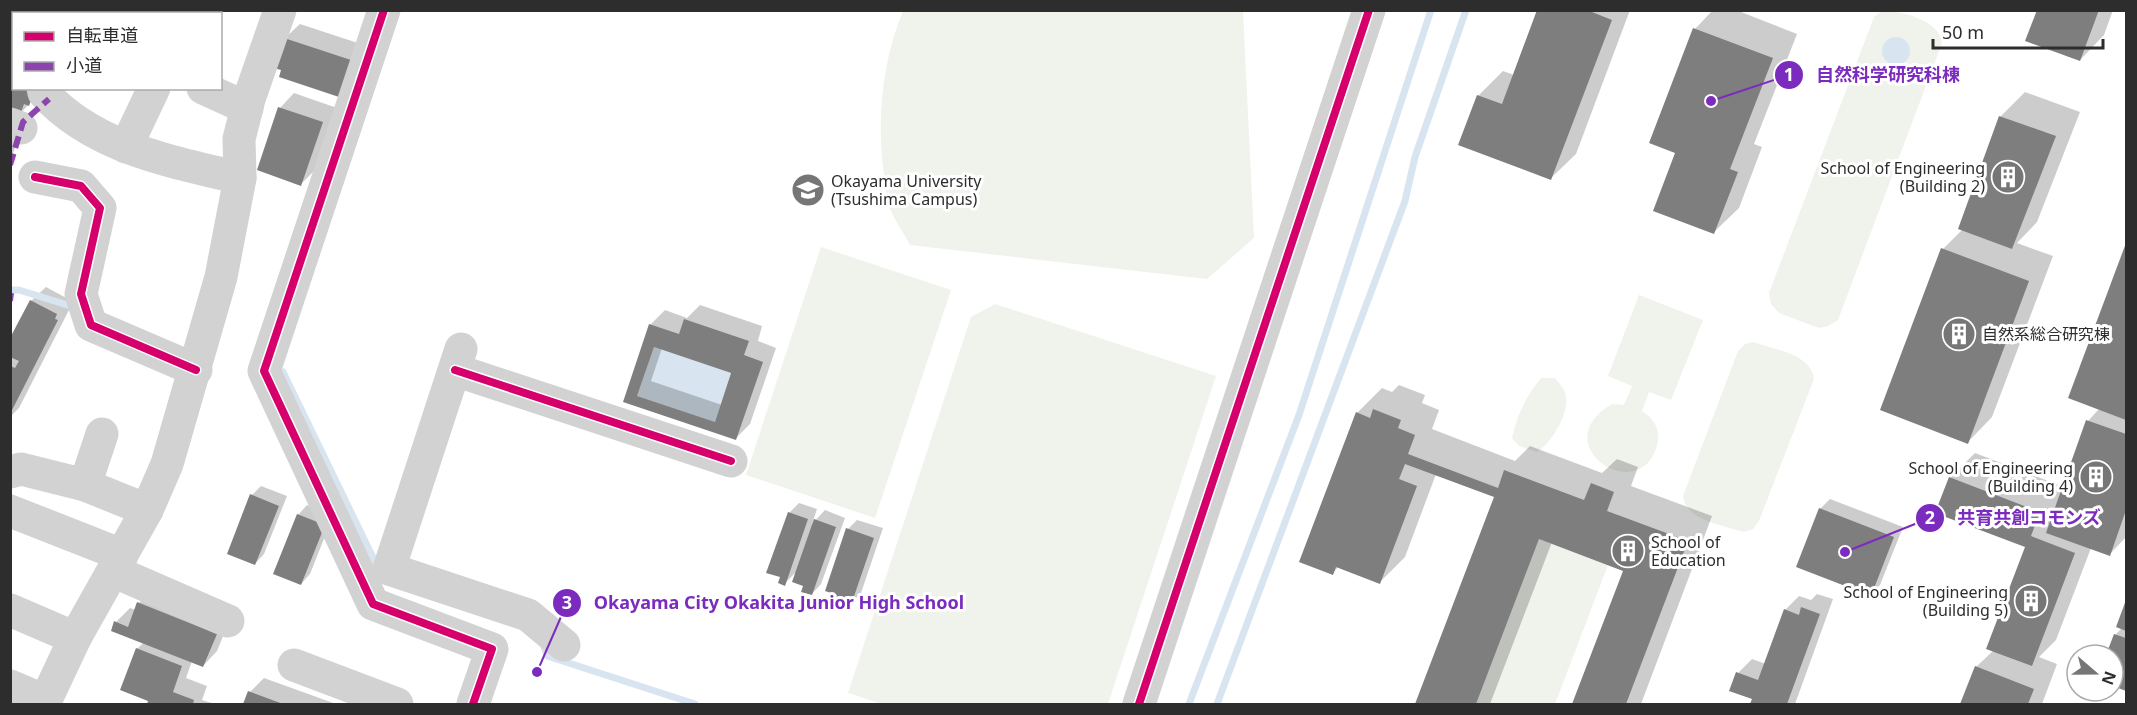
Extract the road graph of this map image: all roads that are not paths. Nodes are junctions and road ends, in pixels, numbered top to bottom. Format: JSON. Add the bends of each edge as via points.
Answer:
{"nodes":[{"id":1,"x":280,"y":10,"type":"edge"},
{"id":2,"x":384,"y":10,"type":"edge"},
{"id":3,"x":1369,"y":10,"type":"edge"},
{"id":4,"x":44,"y":90,"type":"edge"},
{"id":5,"x":152,"y":90,"type":"edge"},
{"id":6,"x":207,"y":90,"type":"edge"},
{"id":7,"x":247,"y":108,"type":"junction"},
{"id":8,"x":126,"y":147,"type":"junction"},
{"id":9,"x":35,"y":177,"type":"dead end"},
{"id":10,"x":240,"y":178,"type":"junction"},
{"id":11,"x":189,"y":367,"type":"junction"},
{"id":12,"x":102,"y":434,"type":"dead end"},
{"id":13,"x":731,"y":461,"type":"dead end"},
{"id":14,"x":10,"y":472,"type":"edge"},
{"id":15,"x":85,"y":485,"type":"junction"},
{"id":16,"x":140,"y":507,"type":"junction"},
{"id":17,"x":10,"y":511,"type":"edge"},
{"id":18,"x":114,"y":557,"type":"junction"},
{"id":19,"x":10,"y":610,"type":"edge"},
{"id":20,"x":228,"y":621,"type":"dead end"},
{"id":21,"x":75,"y":638,"type":"junction"},
{"id":22,"x":564,"y":645,"type":"dead end"},
{"id":23,"x":294,"y":665,"type":"dead end"},
{"id":24,"x":10,"y":686,"type":"edge"},
{"id":25,"x":45,"y":703,"type":"edge"},
{"id":26,"x":397,"y":705,"type":"edge"},
{"id":27,"x":473,"y":705,"type":"edge"},
{"id":28,"x":1139,"y":705,"type":"edge"}],
"edges":[{"from":1,"to":7,"type":"street"},
{"from":2,"to":27,"type":"street","via":[[264,371],[373,604],[492,649]]},
{"from":3,"to":28,"type":"street"},
{"from":4,"to":8,"type":"street","via":[[49,99],[79,124]]},
{"from":5,"to":8,"type":"street"},
{"from":6,"to":7,"type":"street"},
{"from":7,"to":10,"type":"street","via":[[239,139]]},
{"from":8,"to":10,"type":"street"},
{"from":9,"to":11,"type":"street","via":[[81,186],[100,208],[81,294],[91,325]]},
{"from":10,"to":11,"type":"street","via":[[221,277]]},
{"from":11,"to":16,"type":"street","via":[[167,464]]},
{"from":12,"to":15,"type":"street"},
{"from":13,"to":22,"type":"street","via":[[458,360],[389,569],[528,615]]},
{"from":14,"to":15,"type":"street","via":[[21,469]]},
{"from":15,"to":16,"type":"street"},
{"from":16,"to":18,"type":"street"},
{"from":17,"to":18,"type":"street"},
{"from":18,"to":20,"type":"street"},
{"from":18,"to":21,"type":"street"},
{"from":19,"to":21,"type":"street"},
{"from":21,"to":25,"type":"street"},
{"from":23,"to":26,"type":"street"},
{"from":24,"to":25,"type":"street"}]}
